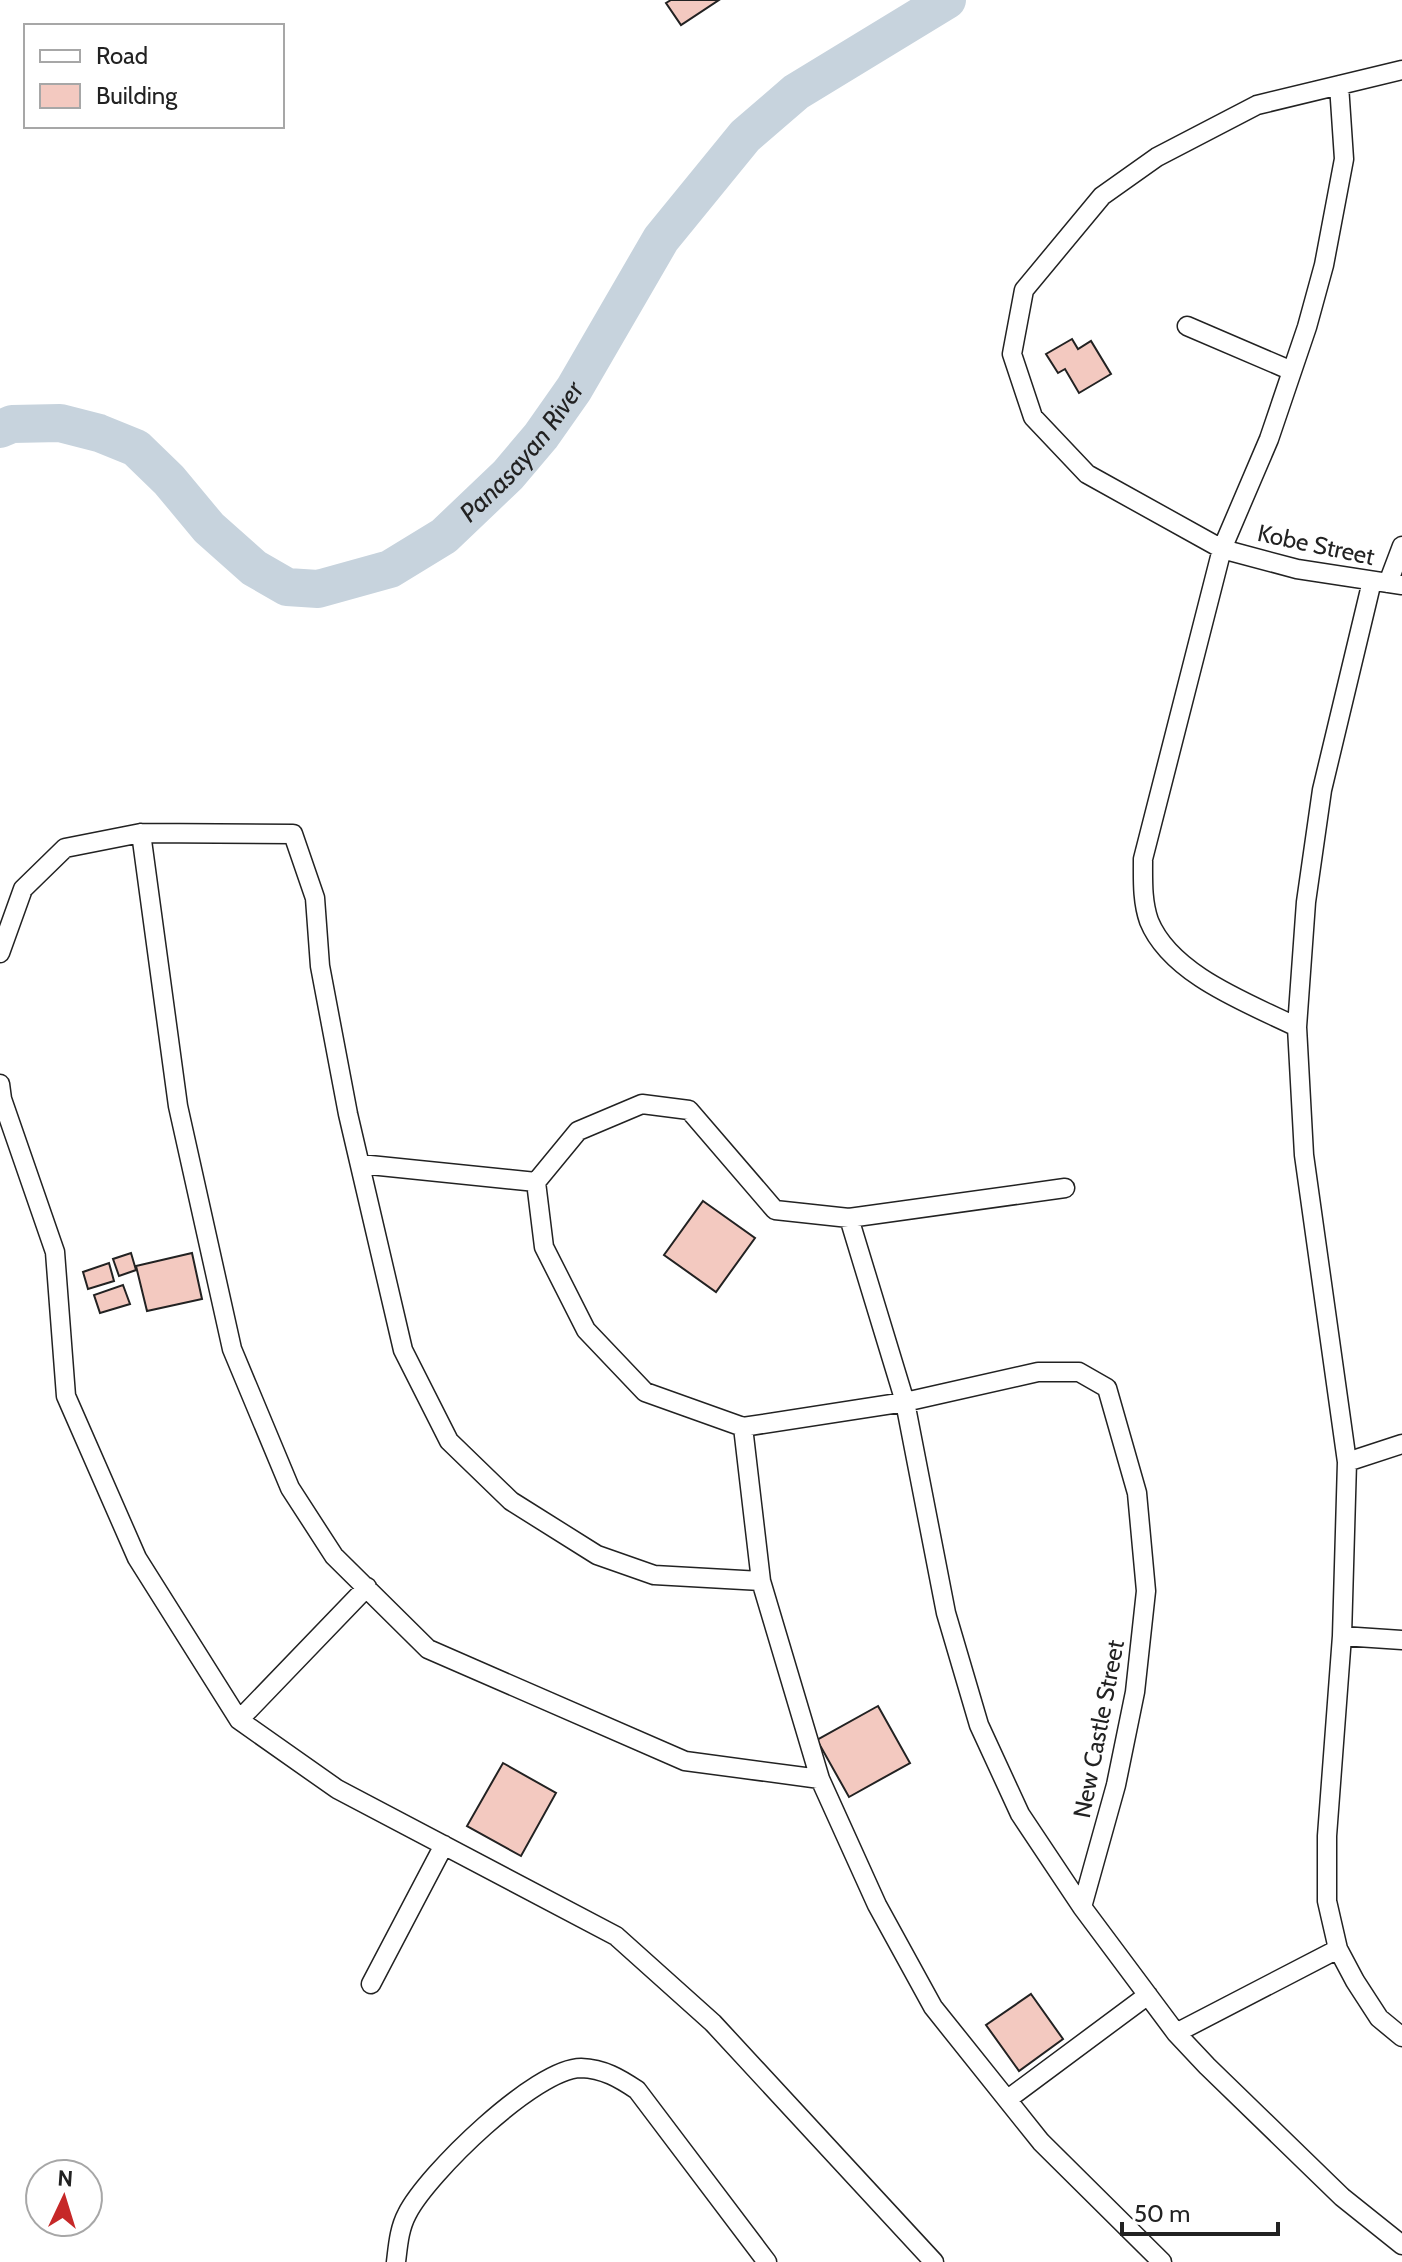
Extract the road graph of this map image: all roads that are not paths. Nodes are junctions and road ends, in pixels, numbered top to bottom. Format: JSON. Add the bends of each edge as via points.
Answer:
{"nodes":[{"id":1,"x":1402,"y":70,"type":"edge"},
{"id":2,"x":1339,"y":85,"type":"junction"},
{"id":3,"x":1187,"y":326,"type":"dead end"},
{"id":4,"x":1292,"y":371,"type":"junction"},
{"id":5,"x":1402,"y":546,"type":"edge"},
{"id":6,"x":1222,"y":549,"type":"junction"},
{"id":7,"x":1387,"y":583,"type":"edge"},
{"id":8,"x":141,"y":833,"type":"junction"},
{"id":9,"x":0,"y":953,"type":"edge"},
{"id":10,"x":1297,"y":1027,"type":"junction"},
{"id":11,"x":0,"y":1084,"type":"edge"},
{"id":12,"x":360,"y":1164,"type":"junction"},
{"id":13,"x":536,"y":1182,"type":"junction"},
{"id":14,"x":1065,"y":1188,"type":"dead end"},
{"id":15,"x":849,"y":1218,"type":"junction"},
{"id":16,"x":905,"y":1402,"type":"junction"},
{"id":17,"x":743,"y":1427,"type":"junction"},
{"id":18,"x":1402,"y":1444,"type":"edge"},
{"id":19,"x":1347,"y":1462,"type":"junction"},
{"id":20,"x":761,"y":1581,"type":"junction"},
{"id":21,"x":367,"y":1587,"type":"junction"},
{"id":22,"x":1342,"y":1636,"type":"junction"},
{"id":23,"x":1402,"y":1640,"type":"edge"},
{"id":24,"x":239,"y":1720,"type":"junction"},
{"id":25,"x":820,"y":1779,"type":"junction"},
{"id":26,"x":444,"y":1845,"type":"junction"},
{"id":27,"x":1082,"y":1907,"type":"junction"},
{"id":28,"x":1338,"y":1949,"type":"junction"},
{"id":29,"x":371,"y":1984,"type":"dead end"},
{"id":30,"x":1148,"y":1995,"type":"junction"},
{"id":31,"x":1176,"y":2033,"type":"junction"},
{"id":32,"x":1402,"y":2037,"type":"edge"},
{"id":33,"x":1008,"y":2099,"type":"junction"},
{"id":34,"x":1402,"y":2245,"type":"edge"},
{"id":35,"x":396,"y":2262,"type":"edge"},
{"id":36,"x":767,"y":2262,"type":"edge"},
{"id":37,"x":934,"y":2262,"type":"edge"},
{"id":38,"x":1162,"y":2262,"type":"edge"}],
"edges":[{"from":1,"to":2,"type":"street","name":"Kobe Street"},
{"from":2,"to":4,"type":"street","via":[[1344,159],[1335,216]]},
{"from":2,"to":6,"type":"street","name":"Kobe Street","via":[[1257,105],[1157,157],[1102,196],[1024,290],[1012,354],[1033,417],[1087,474]]},
{"from":3,"to":4,"type":"street"},
{"from":4,"to":6,"type":"street"},
{"from":5,"to":7,"type":"street"},
{"from":6,"to":7,"type":"street","name":"Kobe Street","via":[[1297,569]]},
{"from":6,"to":10,"type":"street","via":[[1143,859],[1142,891],[1150,921],[1167,949],[1214,987]]},
{"from":7,"to":10,"type":"street","via":[[1322,790],[1306,902]]},
{"from":8,"to":9,"type":"street","via":[[65,848],[23,889]]},
{"from":8,"to":12,"type":"street","via":[[293,834],[315,898],[320,966]]},
{"from":8,"to":21,"type":"street","via":[[178,1106],[232,1349],[290,1488],[334,1556]]},
{"from":10,"to":19,"type":"street","via":[[1304,1155]]},
{"from":11,"to":24,"type":"street","via":[[55,1252],[66,1396],[137,1558]]},
{"from":12,"to":13,"type":"street"},
{"from":12,"to":20,"type":"street","via":[[403,1350],[449,1441],[511,1501],[597,1555],[654,1575]]},
{"from":13,"to":15,"type":"street","via":[[578,1131],[642,1104],[689,1110],[775,1210]]},
{"from":13,"to":17,"type":"street","via":[[544,1247],[586,1330],[645,1392]]},
{"from":14,"to":15,"type":"street"},
{"from":15,"to":16,"type":"street"},
{"from":16,"to":17,"type":"street","name":"New Castle Street"},
{"from":16,"to":27,"type":"street","via":[[946,1613],[979,1725],[1020,1814]]},
{"from":16,"to":27,"type":"street","name":"New Castle Street","via":[[1038,1372],[1079,1372],[1107,1388],[1137,1493],[1146,1591],[1129,1723]]},
{"from":17,"to":20,"type":"street"},
{"from":18,"to":19,"type":"street"},
{"from":19,"to":22,"type":"street"},
{"from":20,"to":25,"type":"street"},
{"from":21,"to":24,"type":"street"},
{"from":21,"to":25,"type":"street","via":[[428,1649],[685,1761]]},
{"from":22,"to":23,"type":"street"},
{"from":22,"to":28,"type":"street","via":[[1327,1836],[1327,1901]]},
{"from":24,"to":26,"type":"street","via":[[337,1789]]},
{"from":25,"to":33,"type":"street","via":[[877,1905],[933,2007]]},
{"from":26,"to":29,"type":"street"},
{"from":26,"to":37,"type":"street","via":[[616,1936],[713,2023]]},
{"from":27,"to":30,"type":"street"},
{"from":28,"to":31,"type":"street"},
{"from":28,"to":32,"type":"street","via":[[1379,2018]]},
{"from":30,"to":31,"type":"street"},
{"from":30,"to":33,"type":"street"},
{"from":31,"to":34,"type":"street","via":[[1342,2197]]},
{"from":33,"to":38,"type":"street","via":[[1041,2142]]},
{"from":35,"to":36,"type":"street","via":[[406,2216],[467,2140],[543,2081],[579,2068],[609,2072],[637,2090]]}]}
